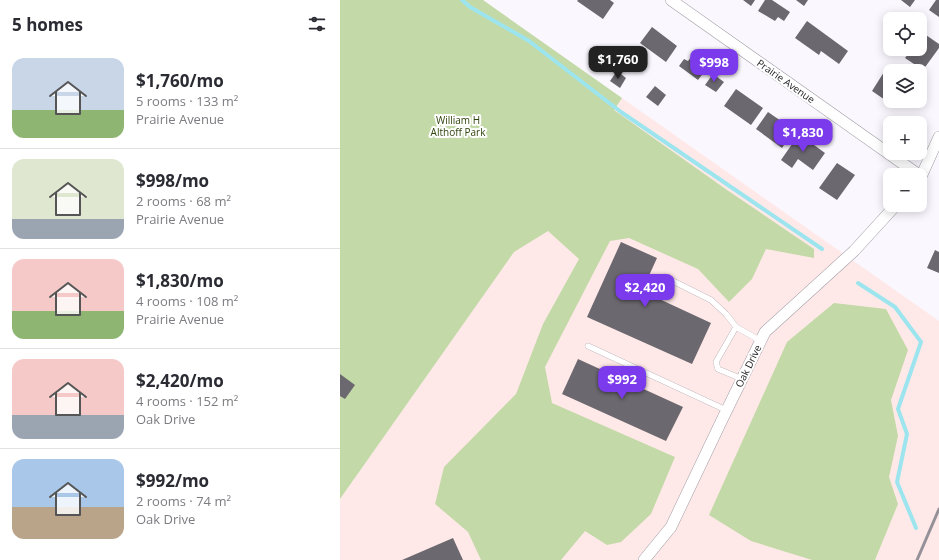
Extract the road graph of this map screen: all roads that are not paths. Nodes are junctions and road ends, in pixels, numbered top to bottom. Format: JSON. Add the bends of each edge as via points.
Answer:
{"nodes":[{"id":1,"x":672,"y":0,"type":"edge"},
{"id":2,"x":939,"y":137,"type":"edge"},
{"id":3,"x":907,"y":168,"type":"edge"},
{"id":4,"x":924,"y":168,"type":"edge"},
{"id":5,"x":890,"y":212,"type":"edge"},
{"id":6,"x":665,"y":277,"type":"dead end"},
{"id":7,"x":736,"y":327,"type":"junction"},
{"id":8,"x":761,"y":341,"type":"junction"},
{"id":9,"x":588,"y":346,"type":"dead end"},
{"id":10,"x":742,"y":380,"type":"junction"},
{"id":11,"x":726,"y":410,"type":"junction"},
{"id":12,"x":644,"y":560,"type":"edge"}],
"edges":[{"from":1,"to":3,"type":"street","name":"Prairie Avenue"},
{"from":2,"to":4,"type":"street"},
{"from":5,"to":8,"type":"street","name":"Oak Drive","via":[[854,251],[765,332]]},
{"from":6,"to":7,"type":"lane","via":[[711,300]]},
{"from":7,"to":8,"type":"lane"},
{"from":7,"to":10,"type":"lane","via":[[716,362],[718,369]]},
{"from":8,"to":10,"type":"street","name":"Oak Drive"},
{"from":9,"to":11,"type":"lane"},
{"from":10,"to":11,"type":"street","name":"Oak Drive"},
{"from":11,"to":12,"type":"street","name":"Oak Drive","via":[[671,527]]}]}
